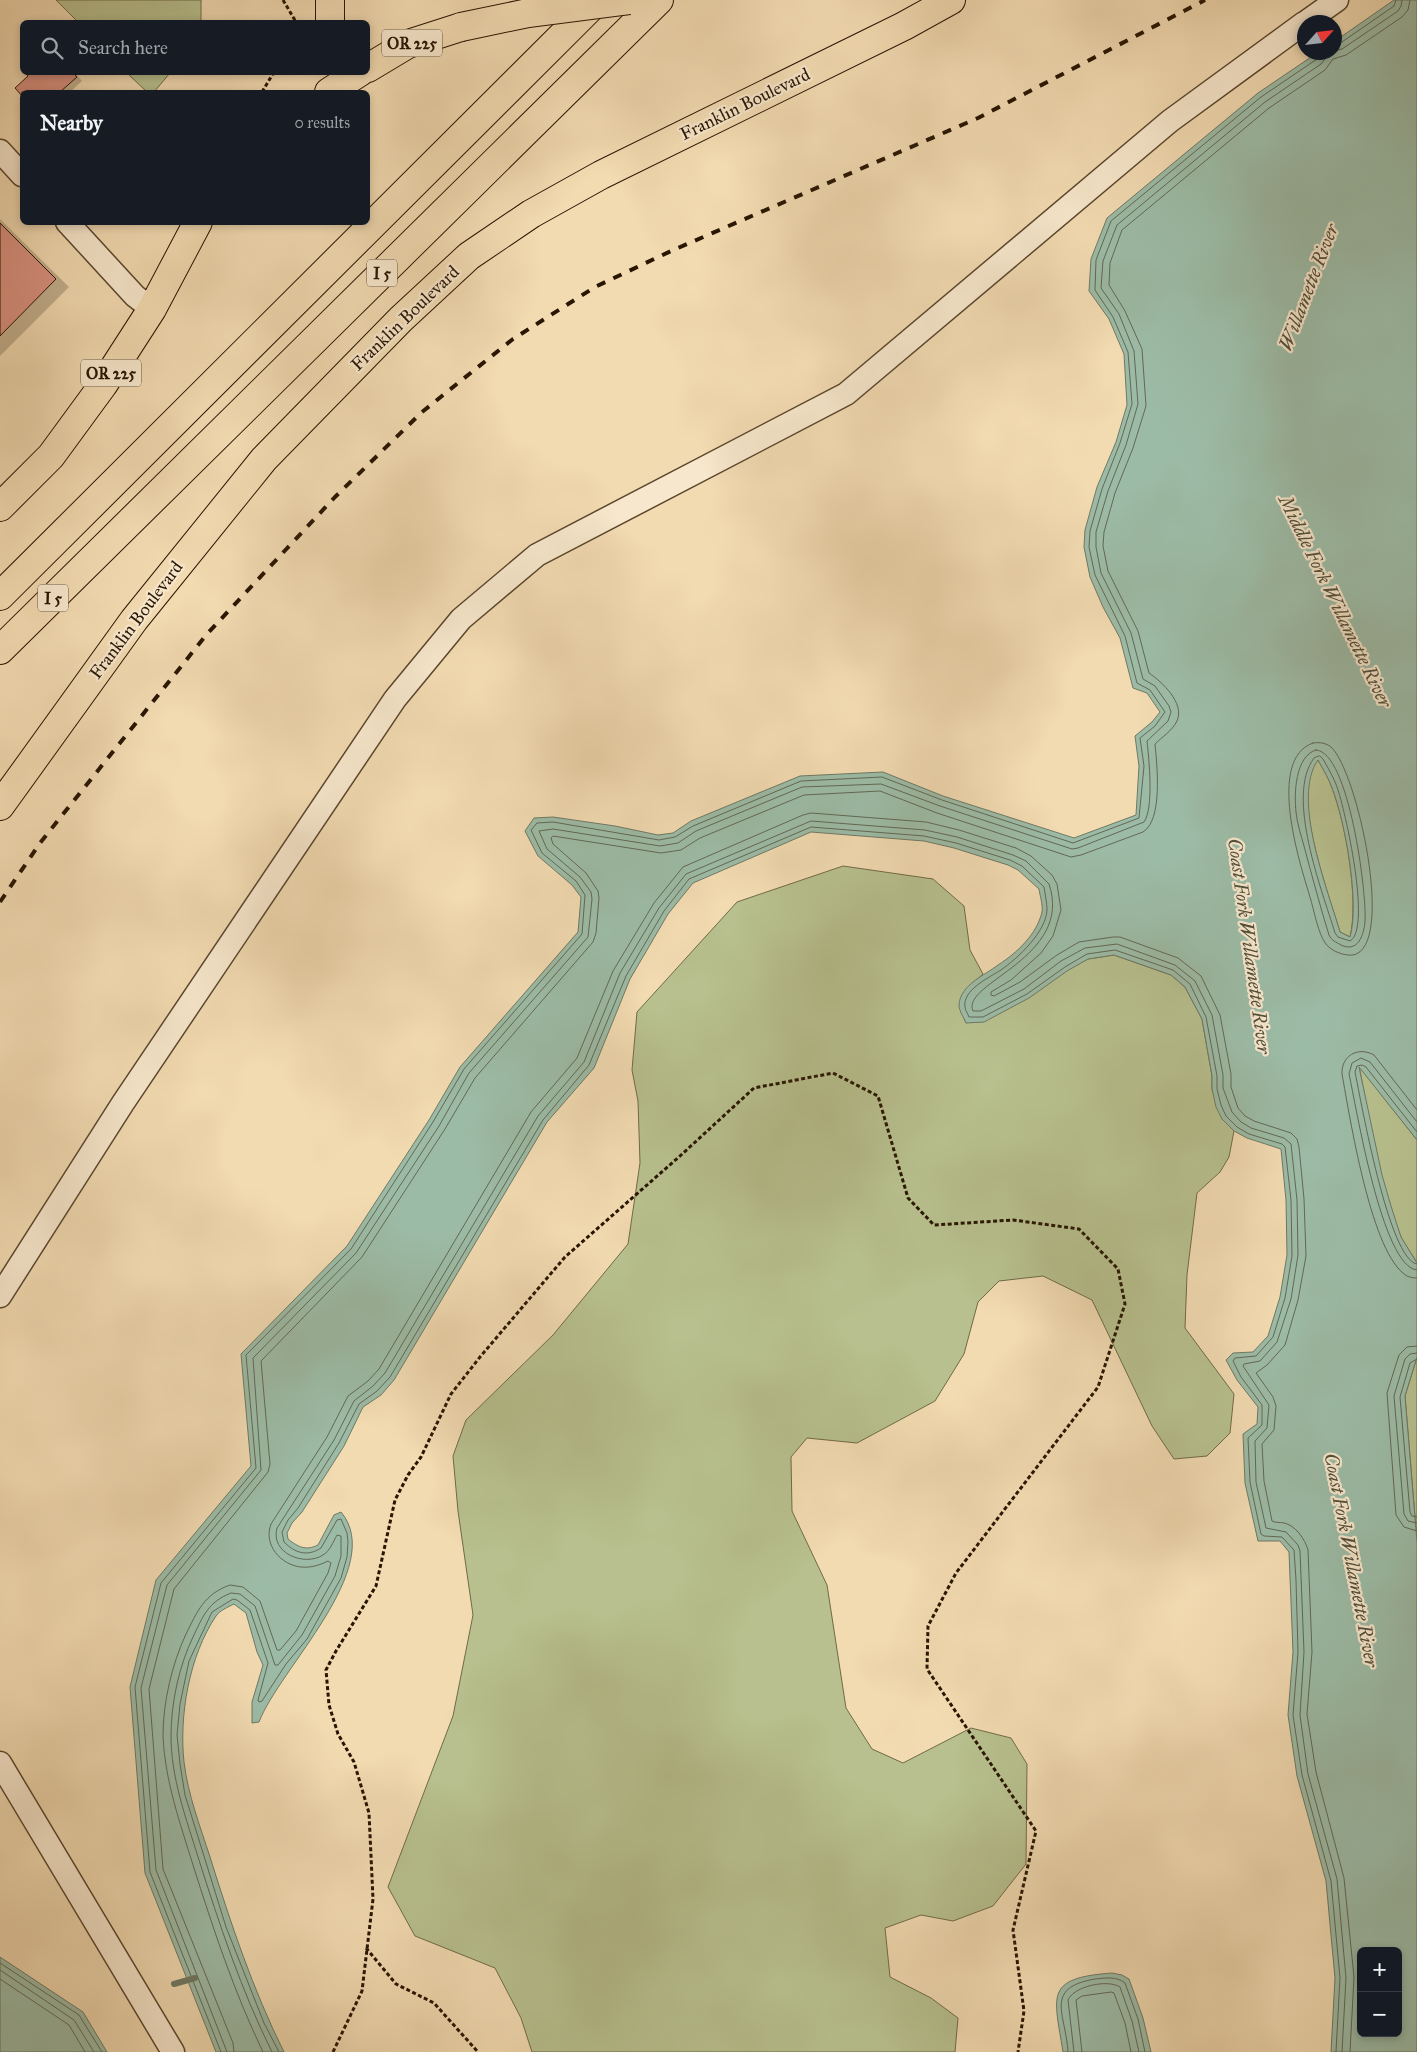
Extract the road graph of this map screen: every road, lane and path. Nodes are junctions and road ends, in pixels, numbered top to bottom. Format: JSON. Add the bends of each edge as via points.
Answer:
{"nodes":[{"id":1,"x":283,"y":0,"type":"edge"},
{"id":2,"x":330,"y":0,"type":"edge"},
{"id":3,"x":598,"y":0,"type":"edge"},
{"id":4,"x":629,"y":0,"type":"edge"},
{"id":5,"x":659,"y":0,"type":"edge"},
{"id":6,"x":951,"y":0,"type":"edge"},
{"id":7,"x":1337,"y":0,"type":"edge"},
{"id":8,"x":1316,"y":15,"type":"edge"},
{"id":9,"x":295,"y":20,"type":"edge"},
{"id":10,"x":330,"y":20,"type":"edge"},
{"id":11,"x":1297,"y":29,"type":"edge"},
{"id":12,"x":370,"y":65,"type":"edge"},
{"id":13,"x":272,"y":75,"type":"edge"},
{"id":14,"x":263,"y":90,"type":"edge"},
{"id":15,"x":0,"y":151,"type":"edge"},
{"id":16,"x":20,"y":173,"type":"edge"},
{"id":17,"x":70,"y":225,"type":"edge"},
{"id":18,"x":196,"y":225,"type":"edge"},
{"id":19,"x":152,"y":308,"type":"junction"},
{"id":20,"x":0,"y":507,"type":"edge"},
{"id":21,"x":0,"y":596,"type":"edge"},
{"id":22,"x":0,"y":650,"type":"edge"},
{"id":23,"x":0,"y":806,"type":"edge"},
{"id":24,"x":0,"y":1296,"type":"edge"},
{"id":25,"x":0,"y":1762,"type":"edge"},
{"id":26,"x":366,"y":1948,"type":"junction"},
{"id":27,"x":172,"y":2052,"type":"edge"},
{"id":28,"x":333,"y":2052,"type":"edge"},
{"id":29,"x":478,"y":2052,"type":"edge"},
{"id":30,"x":1018,"y":2052,"type":"edge"}],
"edges":[{"from":1,"to":9,"type":"path"},
{"from":2,"to":10,"type":"main road"},
{"from":3,"to":21,"type":"main road","number":"I 5"},
{"from":4,"to":12,"type":"main road","number":"OR 225","bridge":true,"via":[[528,13],[461,27],[408,44]]},
{"from":5,"to":22,"type":"main road","number":"I 5"},
{"from":6,"to":23,"type":"main road","name":"Franklin Boulevard","via":[[601,175],[531,214],[469,256],[401,319],[264,459],[134,620]]},
{"from":7,"to":8,"type":"street"},
{"from":11,"to":24,"type":"street","via":[[1170,121],[846,394],[537,555],[461,619],[395,699],[124,1103]]},
{"from":13,"to":14,"type":"path"},
{"from":15,"to":16,"type":"street"},
{"from":17,"to":19,"type":"street","via":[[135,296]]},
{"from":18,"to":19,"type":"main road","number":"OR 225"},
{"from":19,"to":20,"type":"main road","number":"OR 225","via":[[103,385],[51,456]]},
{"from":25,"to":27,"type":"street"},
{"from":26,"to":28,"type":"path","via":[[362,1990]]},
{"from":26,"to":29,"type":"path","via":[[396,1984],[434,2003]]},
{"from":26,"to":30,"type":"path","via":[[373,1899],[369,1812],[354,1762],[338,1734],[329,1705],[326,1670],[376,1586],[395,1500],[451,1394],[565,1257],[754,1088],[833,1074],[878,1096],[908,1198],[934,1225],[1013,1220],[1079,1229],[1118,1269],[1125,1304],[1098,1388],[956,1573],[928,1626],[927,1669],[1036,1831],[1013,1930],[1024,2011]]}]}
